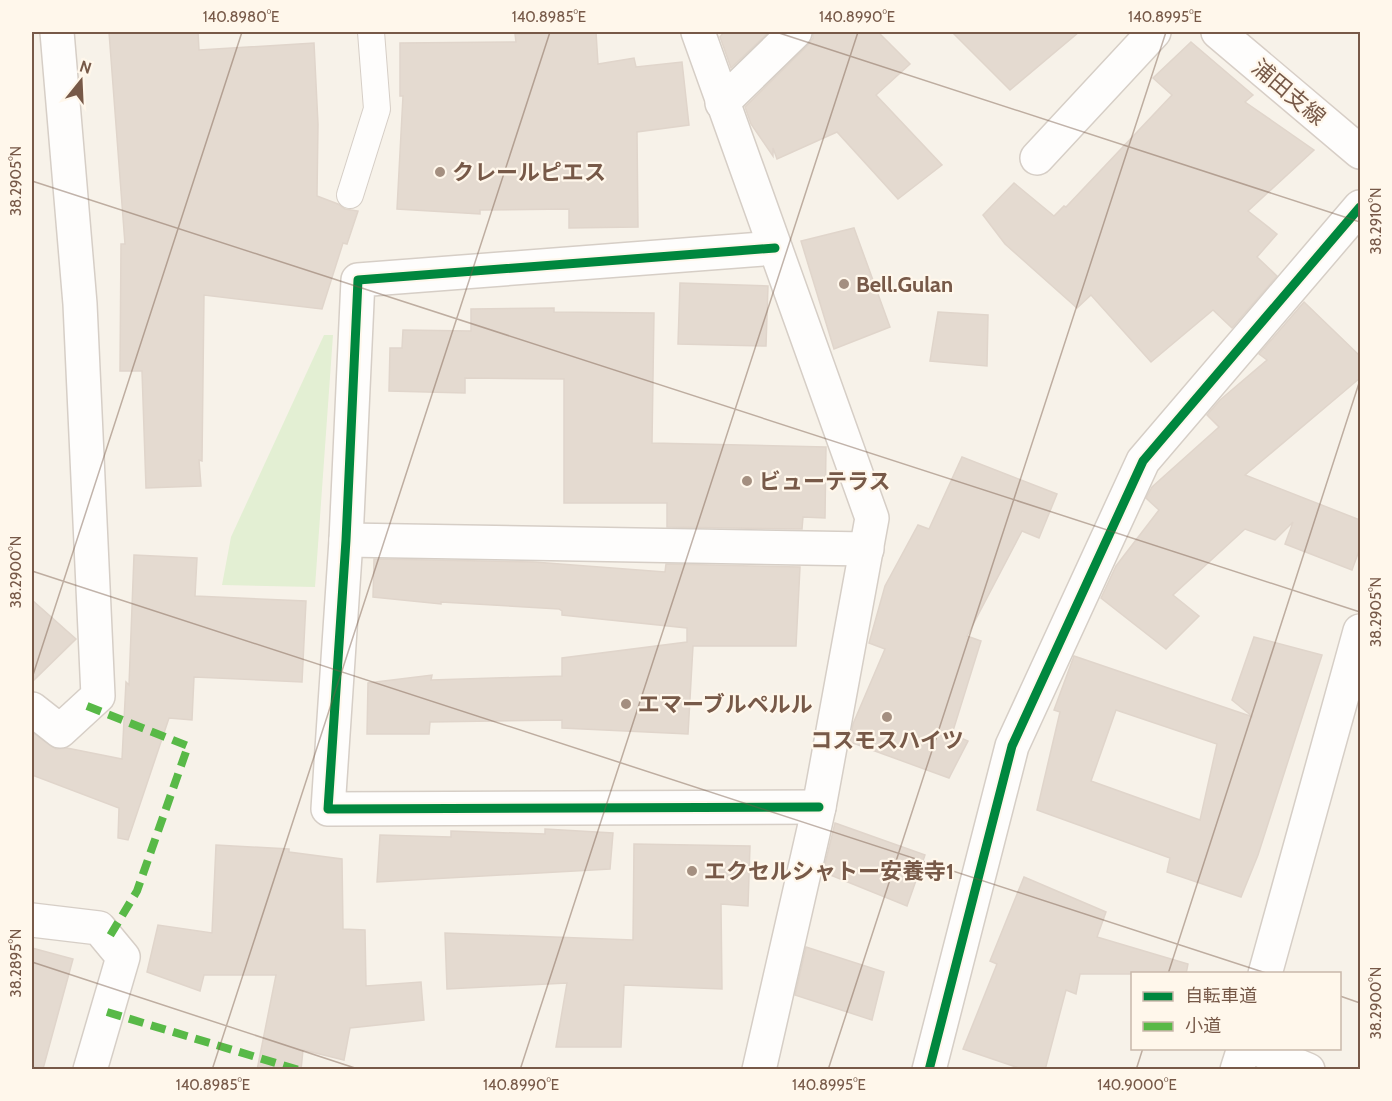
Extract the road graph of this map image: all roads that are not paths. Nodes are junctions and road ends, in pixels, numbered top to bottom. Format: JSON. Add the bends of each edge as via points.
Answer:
{"nodes":[{"id":1,"x":57,"y":32,"type":"edge"},
{"id":2,"x":371,"y":32,"type":"edge"},
{"id":3,"x":698,"y":32,"type":"edge"},
{"id":4,"x":795,"y":32,"type":"edge"},
{"id":5,"x":1154,"y":32,"type":"edge"},
{"id":6,"x":1218,"y":32,"type":"edge"},
{"id":7,"x":722,"y":103,"type":"junction"},
{"id":8,"x":1360,"y":152,"type":"edge"},
{"id":9,"x":1036,"y":158,"type":"dead end"},
{"id":10,"x":350,"y":195,"type":"dead end"},
{"id":11,"x":1360,"y":207,"type":"edge"},
{"id":12,"x":775,"y":248,"type":"junction"},
{"id":13,"x":346,"y":540,"type":"junction"},
{"id":14,"x":867,"y":549,"type":"junction"},
{"id":15,"x":1360,"y":631,"type":"edge"},
{"id":16,"x":32,"y":709,"type":"edge"},
{"id":17,"x":819,"y":807,"type":"junction"},
{"id":18,"x":32,"y":920,"type":"edge"},
{"id":19,"x":1266,"y":972,"type":"edge"},
{"id":20,"x":1243,"y":1050,"type":"edge"},
{"id":21,"x":1260,"y":1050,"type":"edge"},
{"id":22,"x":90,"y":1070,"type":"edge"},
{"id":23,"x":759,"y":1070,"type":"edge"},
{"id":24,"x":928,"y":1070,"type":"edge"},
{"id":25,"x":1237,"y":1070,"type":"edge"},
{"id":26,"x":1308,"y":1070,"type":"edge"}],
"edges":[{"from":1,"to":16,"type":"street","via":[[80,304],[98,696],[60,732]]},
{"from":2,"to":10,"type":"lane","via":[[376,109]]},
{"from":3,"to":7,"type":"street"},
{"from":4,"to":7,"type":"street"},
{"from":5,"to":9,"type":"street"},
{"from":6,"to":8,"type":"street","name":"浦田支線"},
{"from":7,"to":12,"type":"street"},
{"from":11,"to":24,"type":"street","via":[[1143,461],[1012,746]]},
{"from":12,"to":13,"type":"street","via":[[358,280]]},
{"from":12,"to":14,"type":"street","via":[[872,518]]},
{"from":13,"to":14,"type":"street"},
{"from":13,"to":17,"type":"street","via":[[328,809]]},
{"from":14,"to":17,"type":"street"},
{"from":15,"to":19,"type":"street"},
{"from":17,"to":23,"type":"street"},
{"from":18,"to":22,"type":"street","via":[[99,928],[123,957]]},
{"from":20,"to":25,"type":"street"},
{"from":21,"to":26,"type":"street"}]}
